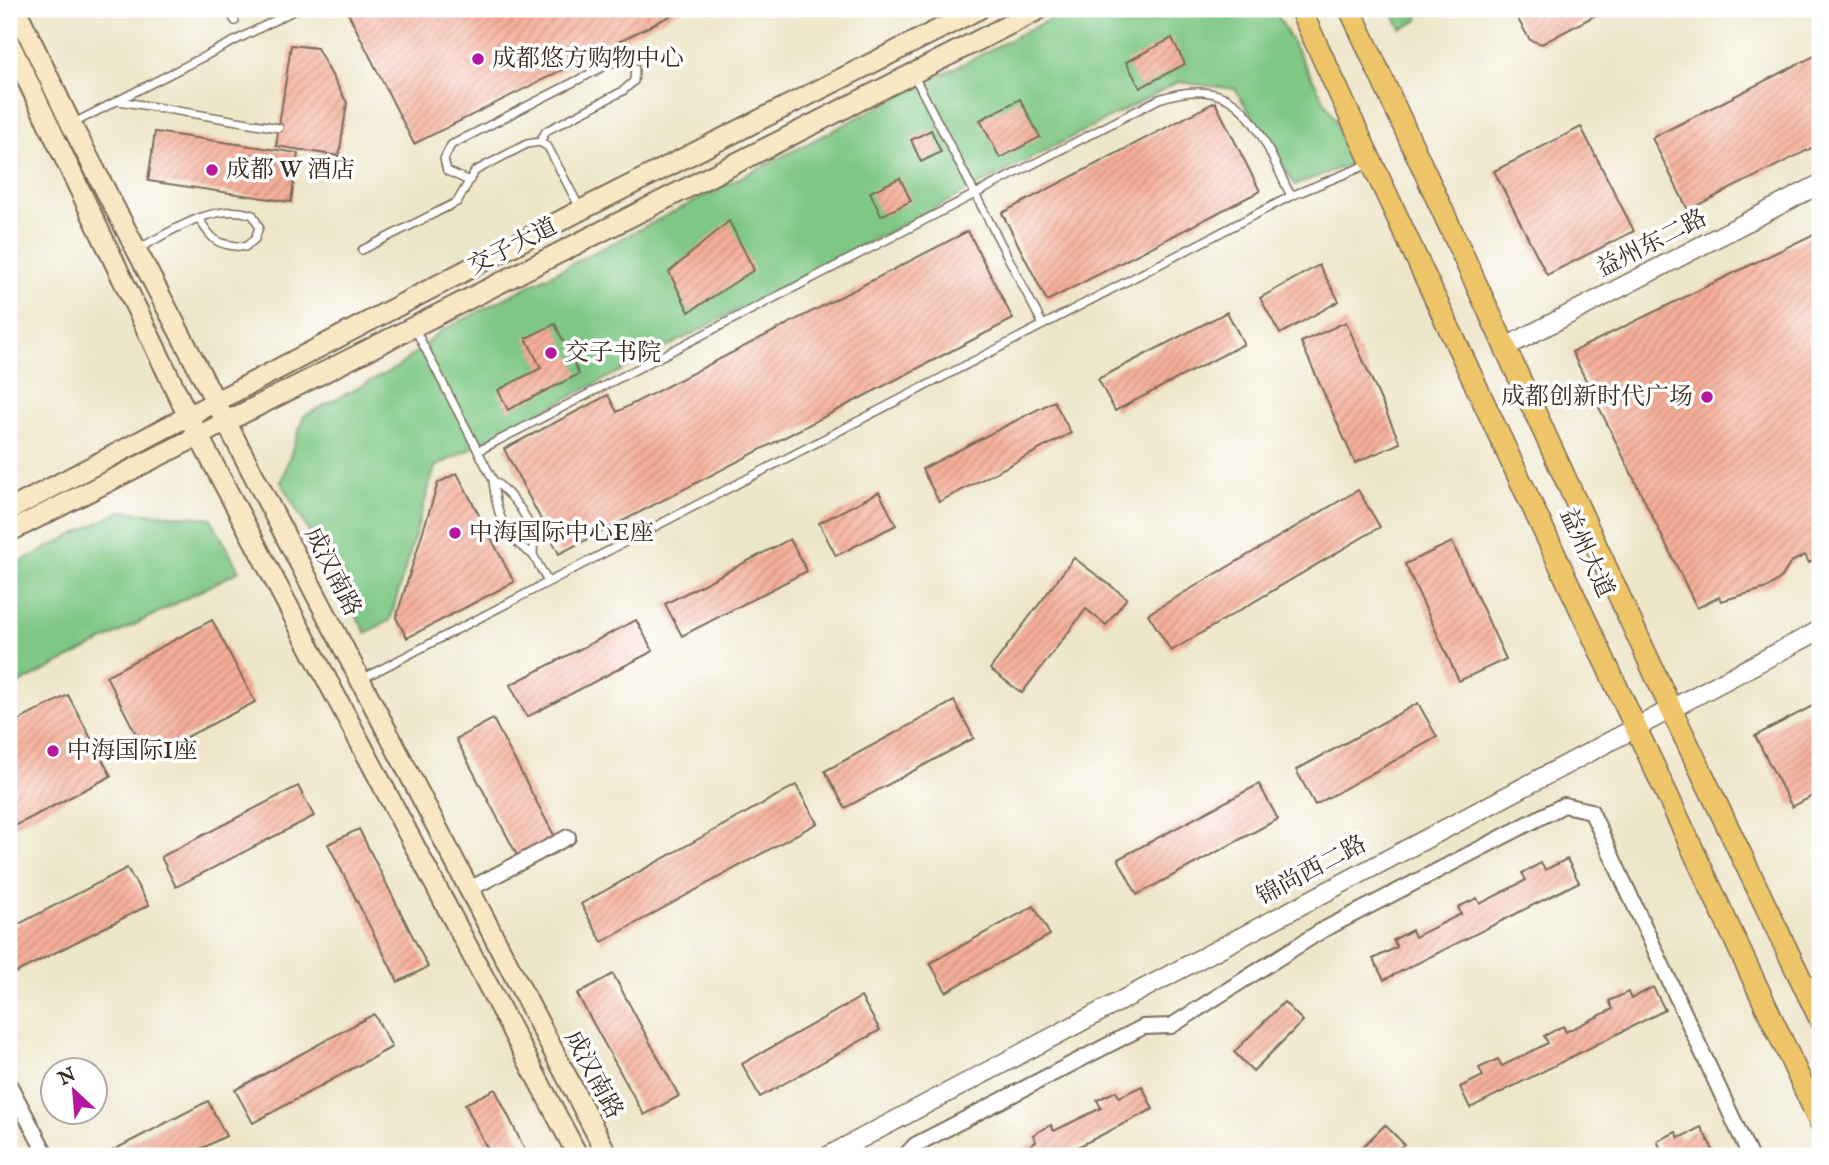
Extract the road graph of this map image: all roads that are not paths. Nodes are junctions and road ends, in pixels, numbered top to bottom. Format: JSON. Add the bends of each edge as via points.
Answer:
{"nodes":[{"id":1,"x":16,"y":9,"type":"edge"},
{"id":2,"x":229,"y":9,"type":"edge"},
{"id":3,"x":297,"y":9,"type":"edge"},
{"id":4,"x":979,"y":9,"type":"edge"},
{"id":5,"x":1040,"y":9,"type":"edge"},
{"id":6,"x":1300,"y":9,"type":"edge"},
{"id":7,"x":1350,"y":9,"type":"edge"},
{"id":8,"x":234,"y":21,"type":"dead end"},
{"id":9,"x":9,"y":42,"type":"edge"},
{"id":10,"x":912,"y":73,"type":"junction"},
{"id":11,"x":118,"y":101,"type":"junction"},
{"id":12,"x":71,"y":124,"type":"junction"},
{"id":13,"x":279,"y":128,"type":"dead end"},
{"id":14,"x":540,"y":142,"type":"junction"},
{"id":15,"x":1373,"y":163,"type":"junction"},
{"id":16,"x":467,"y":180,"type":"junction"},
{"id":17,"x":1820,"y":184,"type":"edge"},
{"id":18,"x":975,"y":194,"type":"junction"},
{"id":19,"x":1291,"y":196,"type":"junction"},
{"id":20,"x":581,"y":210,"type":"junction"},
{"id":21,"x":200,"y":220,"type":"junction"},
{"id":22,"x":137,"y":249,"type":"junction"},
{"id":23,"x":362,"y":250,"type":"dead end"},
{"id":24,"x":414,"y":325,"type":"junction"},
{"id":25,"x":1043,"y":325,"type":"junction"},
{"id":26,"x":1507,"y":347,"type":"junction"},
{"id":27,"x":216,"y":401,"type":"junction"},
{"id":28,"x":188,"y":416,"type":"junction"},
{"id":29,"x":226,"y":419,"type":"junction"},
{"id":30,"x":199,"y":434,"type":"junction"},
{"id":31,"x":478,"y":451,"type":"junction"},
{"id":32,"x":494,"y":480,"type":"junction"},
{"id":33,"x":9,"y":510,"type":"edge"},
{"id":34,"x":9,"y":532,"type":"edge"},
{"id":35,"x":533,"y":555,"type":"junction"},
{"id":36,"x":548,"y":582,"type":"junction"},
{"id":37,"x":1820,"y":629,"type":"edge"},
{"id":38,"x":359,"y":680,"type":"junction"},
{"id":39,"x":1671,"y":709,"type":"junction"},
{"id":40,"x":1637,"y":725,"type":"junction"},
{"id":41,"x":568,"y":837,"type":"dead end"},
{"id":42,"x":468,"y":890,"type":"junction"},
{"id":43,"x":1820,"y":1019,"type":"edge"},
{"id":44,"x":9,"y":1084,"type":"edge"},
{"id":45,"x":1820,"y":1122,"type":"edge"},
{"id":46,"x":850,"y":1151,"type":"edge"},
{"id":47,"x":47,"y":1156,"type":"edge"},
{"id":48,"x":578,"y":1156,"type":"edge"},
{"id":49,"x":608,"y":1156,"type":"edge"},
{"id":50,"x":828,"y":1156,"type":"edge"},
{"id":51,"x":905,"y":1156,"type":"edge"},
{"id":52,"x":1750,"y":1156,"type":"edge"}],
"edges":[{"from":1,"to":12,"type":"main road","name":"成汉南路"},
{"from":2,"to":8,"type":"lane"},
{"from":3,"to":11,"type":"lane"},
{"from":4,"to":20,"type":"main road","name":"交子大道"},
{"from":5,"to":10,"type":"main road","name":"交子大道"},
{"from":6,"to":15,"type":"main road","name":"益州大道"},
{"from":7,"to":26,"type":"main road","name":"益州大道"},
{"from":9,"to":28,"type":"main road","name":"成汉南路"},
{"from":10,"to":18,"type":"lane"},
{"from":10,"to":24,"type":"main road","name":"交子大道"},
{"from":11,"to":12,"type":"lane"},
{"from":11,"to":13,"type":"lane"},
{"from":12,"to":22,"type":"main road","name":"成汉南路"},
{"from":14,"to":16,"type":"lane","via":[[475,171]]},
{"from":14,"to":16,"type":"lane","via":[[546,131],[623,91],[634,81],[635,68],[626,60],[609,64],[451,145],[444,159],[447,171]]},
{"from":14,"to":20,"type":"lane","via":[[548,147]]},
{"from":15,"to":19,"type":"lane"},
{"from":15,"to":40,"type":"main road","name":"益州大道"},
{"from":16,"to":23,"type":"lane","via":[[457,202]]},
{"from":17,"to":26,"type":"street","name":"益州东二路"},
{"from":18,"to":19,"type":"lane","via":[[1159,99],[1188,89],[1240,104],[1251,116]]},
{"from":18,"to":25,"type":"lane"},
{"from":18,"to":31,"type":"lane"},
{"from":19,"to":25,"type":"lane"},
{"from":20,"to":27,"type":"main road","name":"交子大道"},
{"from":21,"to":21,"type":"lane","via":[[237,209],[253,215],[259,227],[255,239],[245,247],[219,244]]},
{"from":21,"to":22,"type":"lane"},
{"from":22,"to":27,"type":"main road","name":"成汉南路"},
{"from":24,"to":29,"type":"main road","name":"交子大道"},
{"from":24,"to":31,"type":"lane"},
{"from":25,"to":36,"type":"lane"},
{"from":26,"to":39,"type":"main road","name":"益州大道"},
{"from":27,"to":28,"type":"main road","name":"交子大道"},
{"from":27,"to":29,"type":"main road","name":"成汉南路"},
{"from":28,"to":30,"type":"main road","name":"成汉南路"},
{"from":28,"to":33,"type":"main road","name":"交子大道"},
{"from":29,"to":30,"type":"main road","name":"交子大道"},
{"from":29,"to":38,"type":"main road","name":"成汉南路"},
{"from":30,"to":34,"type":"main road","name":"交子大道"},
{"from":30,"to":48,"type":"main road","name":"成汉南路"},
{"from":31,"to":32,"type":"lane"},
{"from":32,"to":35,"type":"lane","via":[[514,497],[530,526],[535,536]]},
{"from":32,"to":35,"type":"lane","via":[[496,506],[514,543]]},
{"from":35,"to":36,"type":"lane"},
{"from":36,"to":38,"type":"lane"},
{"from":37,"to":39,"type":"street","name":"锦尚西二路"},
{"from":38,"to":42,"type":"main road","name":"成汉南路"},
{"from":39,"to":40,"type":"street","name":"锦尚西二路"},
{"from":39,"to":43,"type":"main road","name":"益州大道"},
{"from":40,"to":45,"type":"main road","name":"益州大道"},
{"from":40,"to":46,"type":"street","name":"锦尚西二路"},
{"from":41,"to":42,"type":"street"},
{"from":42,"to":49,"type":"main road","name":"成汉南路"},
{"from":44,"to":47,"type":"street"},
{"from":46,"to":50,"type":"street","name":"锦尚西二路"},
{"from":51,"to":52,"type":"street","via":[[915,1145],[1143,1027],[1171,1026],[1321,931],[1564,805],[1591,811]]}]}
